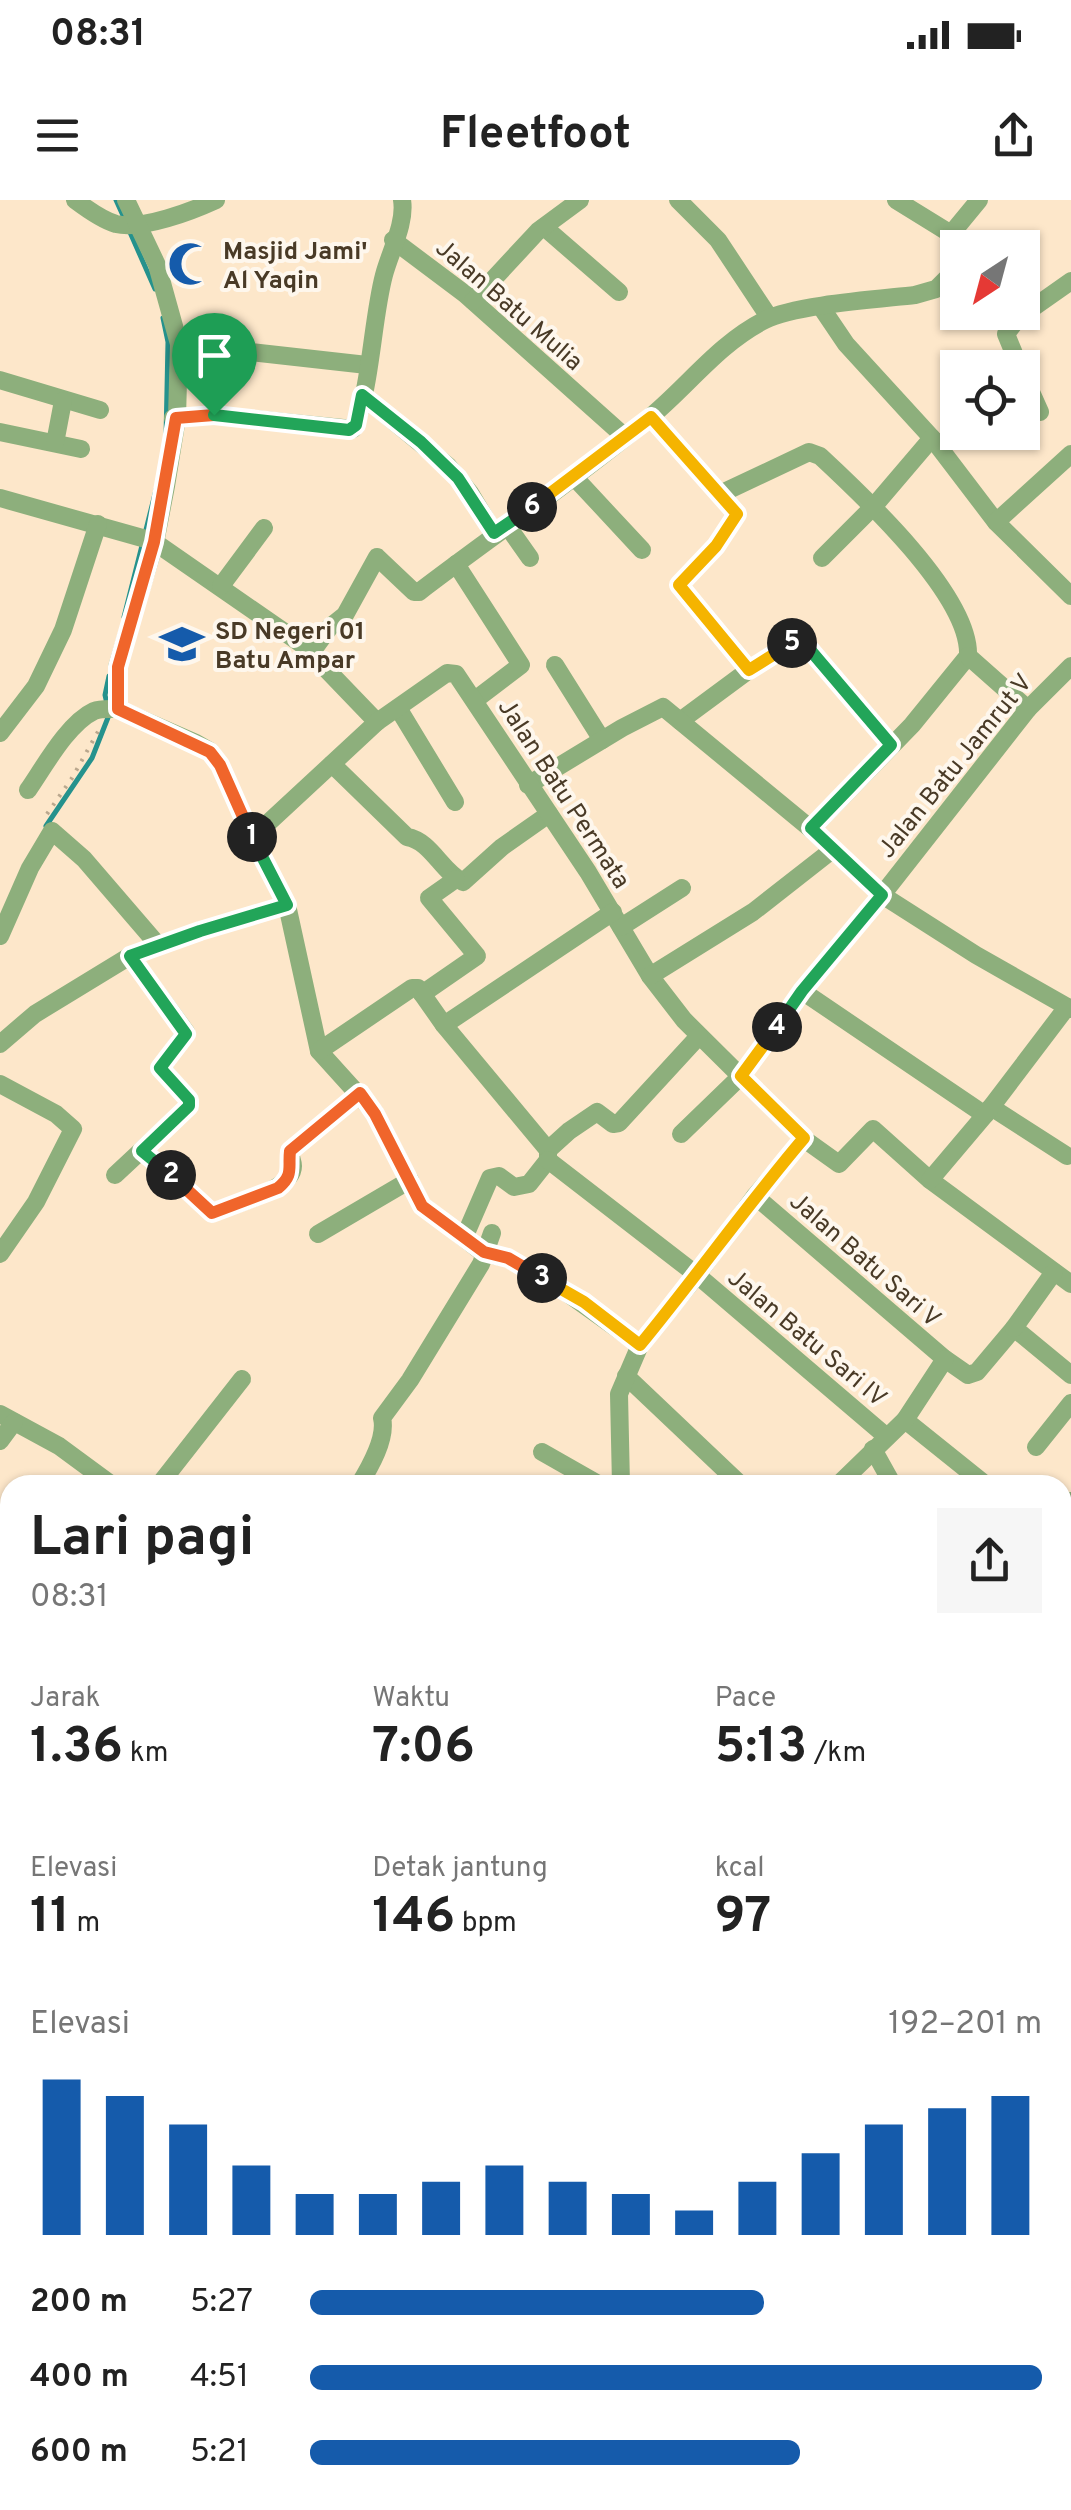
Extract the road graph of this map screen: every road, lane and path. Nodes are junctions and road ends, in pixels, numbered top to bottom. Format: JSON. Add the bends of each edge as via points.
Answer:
{"nodes":[{"id":1,"x":75,"y":200,"type":"edge"},
{"id":2,"x":126,"y":200,"type":"edge"},
{"id":3,"x":216,"y":200,"type":"edge"},
{"id":4,"x":580,"y":200,"type":"edge"},
{"id":5,"x":678,"y":200,"type":"edge"},
{"id":6,"x":896,"y":200,"type":"edge"},
{"id":7,"x":979,"y":200,"type":"edge"},
{"id":8,"x":404,"y":201,"type":"edge"},
{"id":9,"x":131,"y":224,"type":"junction"},
{"id":10,"x":544,"y":226,"type":"junction"},
{"id":11,"x":941,"y":230,"type":"edge"},
{"id":12,"x":963,"y":230,"type":"edge"},
{"id":13,"x":394,"y":240,"type":"junction"},
{"id":14,"x":1071,"y":282,"type":"edge"},
{"id":15,"x":940,"y":284,"type":"edge"},
{"id":16,"x":619,"y":292,"type":"dead end"},
{"id":17,"x":473,"y":301,"type":"junction"},
{"id":18,"x":1040,"y":301,"type":"edge"},
{"id":19,"x":822,"y":307,"type":"junction"},
{"id":20,"x":769,"y":317,"type":"junction"},
{"id":21,"x":179,"y":344,"type":"junction"},
{"id":22,"x":367,"y":364,"type":"junction"},
{"id":23,"x":0,"y":380,"type":"edge"},
{"id":24,"x":362,"y":395,"type":"junction"},
{"id":25,"x":63,"y":402,"type":"junction"},
{"id":26,"x":100,"y":410,"type":"dead end"},
{"id":27,"x":651,"y":417,"type":"junction"},
{"id":28,"x":174,"y":418,"type":"junction"},
{"id":29,"x":0,"y":432,"type":"edge"},
{"id":30,"x":624,"y":436,"type":"junction"},
{"id":31,"x":932,"y":438,"type":"junction"},
{"id":32,"x":55,"y":443,"type":"junction"},
{"id":33,"x":81,"y":449,"type":"dead end"},
{"id":34,"x":1071,"y":454,"type":"edge"},
{"id":35,"x":574,"y":478,"type":"junction"},
{"id":36,"x":720,"y":494,"type":"junction"},
{"id":37,"x":0,"y":498,"type":"edge"},
{"id":38,"x":874,"y":506,"type":"junction"},
{"id":39,"x":996,"y":522,"type":"junction"},
{"id":40,"x":98,"y":524,"type":"junction"},
{"id":41,"x":264,"y":528,"type":"dead end"},
{"id":42,"x":500,"y":529,"type":"junction"},
{"id":43,"x":154,"y":542,"type":"junction"},
{"id":44,"x":642,"y":550,"type":"dead end"},
{"id":45,"x":530,"y":558,"type":"dead end"},
{"id":46,"x":822,"y":558,"type":"dead end"},
{"id":47,"x":456,"y":564,"type":"junction"},
{"id":48,"x":221,"y":586,"type":"junction"},
{"id":49,"x":1071,"y":596,"type":"edge"},
{"id":50,"x":310,"y":652,"type":"junction"},
{"id":51,"x":968,"y":656,"type":"junction"},
{"id":52,"x":555,"y":665,"type":"dead end"},
{"id":53,"x":1071,"y":666,"type":"edge"},
{"id":54,"x":749,"y":670,"type":"junction"},
{"id":55,"x":475,"y":700,"type":"junction"},
{"id":56,"x":398,"y":708,"type":"junction"},
{"id":57,"x":108,"y":709,"type":"junction"},
{"id":58,"x":1028,"y":709,"type":"junction"},
{"id":59,"x":377,"y":722,"type":"junction"},
{"id":60,"x":680,"y":722,"type":"junction"},
{"id":61,"x":0,"y":734,"type":"edge"},
{"id":62,"x":602,"y":740,"type":"junction"},
{"id":63,"x":891,"y":745,"type":"junction"},
{"id":64,"x":332,"y":764,"type":"junction"},
{"id":65,"x":528,"y":785,"type":"junction"},
{"id":66,"x":28,"y":790,"type":"dead end"},
{"id":67,"x":456,"y":802,"type":"dead end"},
{"id":68,"x":549,"y":814,"type":"junction"},
{"id":69,"x":48,"y":825,"type":"junction"},
{"id":70,"x":811,"y":828,"type":"junction"},
{"id":71,"x":252,"y":838,"type":"junction"},
{"id":72,"x":831,"y":851,"type":"junction"},
{"id":73,"x":456,"y":878,"type":"junction"},
{"id":74,"x":682,"y":888,"type":"dead end"},
{"id":75,"x":882,"y":895,"type":"junction"},
{"id":76,"x":287,"y":905,"type":"junction"},
{"id":77,"x":617,"y":919,"type":"junction"},
{"id":78,"x":0,"y":936,"type":"edge"},
{"id":79,"x":158,"y":945,"type":"junction"},
{"id":80,"x":130,"y":956,"type":"junction"},
{"id":81,"x":650,"y":976,"type":"junction"},
{"id":82,"x":802,"y":991,"type":"junction"},
{"id":83,"x":422,"y":994,"type":"junction"},
{"id":84,"x":1069,"y":1008,"type":"edge"},
{"id":85,"x":444,"y":1025,"type":"junction"},
{"id":86,"x":699,"y":1036,"type":"junction"},
{"id":87,"x":0,"y":1044,"type":"edge"},
{"id":88,"x":318,"y":1051,"type":"junction"},
{"id":89,"x":741,"y":1076,"type":"junction"},
{"id":90,"x":0,"y":1084,"type":"edge"},
{"id":91,"x":360,"y":1093,"type":"junction"},
{"id":92,"x":988,"y":1111,"type":"junction"},
{"id":93,"x":681,"y":1134,"type":"dead end"},
{"id":94,"x":804,"y":1138,"type":"junction"},
{"id":95,"x":142,"y":1151,"type":"junction"},
{"id":96,"x":548,"y":1155,"type":"junction"},
{"id":97,"x":1067,"y":1156,"type":"dead end"},
{"id":98,"x":116,"y":1175,"type":"dead end"},
{"id":99,"x":410,"y":1180,"type":"junction"},
{"id":100,"x":930,"y":1180,"type":"junction"},
{"id":101,"x":755,"y":1196,"type":"junction"},
{"id":102,"x":466,"y":1231,"type":"junction"},
{"id":103,"x":318,"y":1234,"type":"dead end"},
{"id":104,"x":487,"y":1244,"type":"junction"},
{"id":105,"x":0,"y":1254,"type":"edge"},
{"id":106,"x":1054,"y":1272,"type":"junction"},
{"id":107,"x":697,"y":1276,"type":"junction"},
{"id":108,"x":1071,"y":1284,"type":"edge"},
{"id":109,"x":1014,"y":1328,"type":"junction"},
{"id":110,"x":640,"y":1345,"type":"junction"},
{"id":111,"x":946,"y":1359,"type":"junction"},
{"id":112,"x":1071,"y":1375,"type":"edge"},
{"id":113,"x":626,"y":1376,"type":"junction"},
{"id":114,"x":242,"y":1379,"type":"dead end"},
{"id":115,"x":1071,"y":1403,"type":"edge"},
{"id":116,"x":7,"y":1418,"type":"edge"},
{"id":117,"x":905,"y":1420,"type":"junction"},
{"id":118,"x":0,"y":1441,"type":"edge"},
{"id":119,"x":880,"y":1443,"type":"junction"},
{"id":120,"x":1036,"y":1447,"type":"dead end"},
{"id":121,"x":542,"y":1452,"type":"dead end"},
{"id":122,"x":98,"y":1475,"type":"edge"},
{"id":123,"x":168,"y":1475,"type":"edge"},
{"id":124,"x":364,"y":1475,"type":"edge"},
{"id":125,"x":582,"y":1475,"type":"edge"},
{"id":126,"x":621,"y":1475,"type":"edge"},
{"id":127,"x":731,"y":1475,"type":"edge"},
{"id":128,"x":848,"y":1475,"type":"edge"},
{"id":129,"x":890,"y":1475,"type":"edge"},
{"id":130,"x":974,"y":1475,"type":"edge"}],
"edges":[{"from":1,"to":9,"type":"street"},
{"from":2,"to":9,"type":"street"},
{"from":3,"to":9,"type":"street"},
{"from":4,"to":10,"type":"street"},
{"from":5,"to":20,"type":"street","via":[[718,240]]},
{"from":6,"to":11,"type":"street"},
{"from":7,"to":12,"type":"street"},
{"from":8,"to":13,"type":"street"},
{"from":9,"to":21,"type":"street","via":[[170,304]]},
{"from":10,"to":16,"type":"street"},
{"from":10,"to":17,"type":"street"},
{"from":13,"to":17,"type":"street","name":"Jalan Batu Mulia"},
{"from":13,"to":22,"type":"street"},
{"from":14,"to":18,"type":"street"},
{"from":15,"to":19,"type":"street"},
{"from":17,"to":30,"type":"street","name":"Jalan Batu Mulia"},
{"from":19,"to":20,"type":"street"},
{"from":19,"to":31,"type":"street","via":[[846,344]]},
{"from":20,"to":27,"type":"street","via":[[701,366]]},
{"from":21,"to":22,"type":"street"},
{"from":21,"to":28,"type":"street"},
{"from":22,"to":24,"type":"street"},
{"from":23,"to":25,"type":"street"},
{"from":24,"to":28,"type":"street","via":[[349,430],[214,415]]},
{"from":24,"to":42,"type":"street","via":[[421,442]]},
{"from":25,"to":26,"type":"street"},
{"from":25,"to":32,"type":"street"},
{"from":27,"to":30,"type":"street"},
{"from":27,"to":36,"type":"street"},
{"from":28,"to":43,"type":"street"},
{"from":29,"to":32,"type":"street"},
{"from":30,"to":35,"type":"street"},
{"from":31,"to":38,"type":"street"},
{"from":31,"to":39,"type":"street"},
{"from":32,"to":33,"type":"street"},
{"from":34,"to":39,"type":"street"},
{"from":35,"to":42,"type":"street"},
{"from":35,"to":44,"type":"street"},
{"from":36,"to":38,"type":"street","via":[[809,452]]},
{"from":36,"to":54,"type":"street","via":[[736,518],[679,585]]},
{"from":37,"to":40,"type":"street"},
{"from":38,"to":46,"type":"street"},
{"from":38,"to":51,"type":"street","via":[[936,581],[969,642]]},
{"from":39,"to":49,"type":"street"},
{"from":40,"to":43,"type":"street"},
{"from":40,"to":61,"type":"street","via":[[64,630],[36,686]]},
{"from":41,"to":48,"type":"street"},
{"from":42,"to":45,"type":"street"},
{"from":42,"to":47,"type":"street"},
{"from":43,"to":48,"type":"street"},
{"from":43,"to":57,"type":"street"},
{"from":47,"to":50,"type":"street","via":[[416,593],[377,557],[345,615]]},
{"from":47,"to":55,"type":"street","via":[[521,665]]},
{"from":48,"to":50,"type":"street"},
{"from":50,"to":59,"type":"street"},
{"from":51,"to":58,"type":"street"},
{"from":51,"to":63,"type":"street"},
{"from":52,"to":62,"type":"street"},
{"from":53,"to":58,"type":"street","name":"Jalan Batu Jamrut V"},
{"from":54,"to":60,"type":"street"},
{"from":54,"to":63,"type":"street","via":[[800,638]]},
{"from":55,"to":56,"type":"street","name":"Jalan Batu Permata","via":[[456,674],[447,673]]},
{"from":55,"to":65,"type":"street","name":"Jalan Batu Permata"},
{"from":56,"to":59,"type":"street","name":"Jalan Batu Permata"},
{"from":56,"to":67,"type":"street"},
{"from":57,"to":66,"type":"street","via":[[93,711],[65,737]]},
{"from":57,"to":69,"type":"path"},
{"from":57,"to":71,"type":"street","via":[[210,752]]},
{"from":58,"to":75,"type":"street","name":"Jalan Batu Jamrut V"},
{"from":59,"to":64,"type":"street","name":"Jalan Batu Permata"},
{"from":60,"to":62,"type":"street","via":[[656,709]]},
{"from":60,"to":70,"type":"street"},
{"from":62,"to":65,"type":"street"},
{"from":63,"to":70,"type":"street"},
{"from":64,"to":71,"type":"street","name":"Jalan Batu Permata"},
{"from":64,"to":73,"type":"street"},
{"from":65,"to":68,"type":"street","name":"Jalan Batu Permata"},
{"from":68,"to":73,"type":"street","via":[[468,880]]},
{"from":68,"to":77,"type":"street","name":"Jalan Batu Permata"},
{"from":69,"to":78,"type":"street"},
{"from":69,"to":79,"type":"street"},
{"from":70,"to":72,"type":"street"},
{"from":71,"to":76,"type":"street"},
{"from":72,"to":75,"type":"street"},
{"from":72,"to":81,"type":"street","via":[[753,912]]},
{"from":73,"to":83,"type":"street","via":[[429,898],[476,956]]},
{"from":74,"to":77,"type":"street"},
{"from":75,"to":82,"type":"street","name":"Jalan Batu Jamrut V"},
{"from":75,"to":84,"type":"street"},
{"from":76,"to":79,"type":"street"},
{"from":76,"to":88,"type":"street"},
{"from":77,"to":81,"type":"street","name":"Jalan Batu Permata"},
{"from":77,"to":85,"type":"street"},
{"from":79,"to":80,"type":"street"},
{"from":80,"to":87,"type":"street","via":[[35,1014]]},
{"from":80,"to":95,"type":"street","via":[[186,1034],[160,1068],[189,1106]]},
{"from":81,"to":86,"type":"street","name":"Jalan Batu Permata"},
{"from":82,"to":89,"type":"street","name":"Jalan Batu Jamrut V"},
{"from":82,"to":92,"type":"street"},
{"from":83,"to":85,"type":"street","name":"Jalan Batu Sari IV"},
{"from":83,"to":88,"type":"street","via":[[412,988]]},
{"from":84,"to":92,"type":"street"},
{"from":85,"to":96,"type":"street","name":"Jalan Batu Sari IV"},
{"from":86,"to":89,"type":"street","name":"Jalan Batu Permata"},
{"from":86,"to":96,"type":"street","via":[[620,1122],[597,1112]]},
{"from":88,"to":91,"type":"street"},
{"from":89,"to":93,"type":"street","name":"Jalan Batu Jamrut V"},
{"from":89,"to":94,"type":"street","name":"Jalan Batu Permata"},
{"from":90,"to":105,"type":"street","via":[[73,1130]]},
{"from":91,"to":95,"type":"street","via":[[290,1151],[293,1166],[278,1188],[212,1213]]},
{"from":91,"to":99,"type":"street"},
{"from":92,"to":97,"type":"street"},
{"from":92,"to":100,"type":"street"},
{"from":94,"to":100,"type":"street","name":"Jalan Batu Permata","via":[[839,1164],[872,1128]]},
{"from":94,"to":101,"type":"street"},
{"from":95,"to":98,"type":"street"},
{"from":96,"to":102,"type":"street","via":[[529,1184],[514,1186],[494,1176]]},
{"from":96,"to":107,"type":"street","name":"Jalan Batu Sari IV"},
{"from":99,"to":102,"type":"street","via":[[422,1206]]},
{"from":99,"to":103,"type":"street"},
{"from":100,"to":106,"type":"street"},
{"from":101,"to":107,"type":"street"},
{"from":101,"to":111,"type":"street","name":"Jalan Batu Sari V"},
{"from":102,"to":104,"type":"street"},
{"from":104,"to":110,"type":"street"},
{"from":104,"to":124,"type":"street","via":[[382,1418]]},
{"from":106,"to":108,"type":"street"},
{"from":106,"to":109,"type":"street"},
{"from":107,"to":110,"type":"street"},
{"from":107,"to":119,"type":"street","name":"Jalan Batu Sari IV"},
{"from":109,"to":111,"type":"street","via":[[970,1376]]},
{"from":109,"to":112,"type":"street"},
{"from":110,"to":113,"type":"street"},
{"from":111,"to":117,"type":"street"},
{"from":113,"to":126,"type":"street","via":[[619,1394]]},
{"from":113,"to":127,"type":"street"},
{"from":114,"to":123,"type":"street"},
{"from":115,"to":120,"type":"street"},
{"from":116,"to":118,"type":"street"},
{"from":116,"to":122,"type":"street"},
{"from":117,"to":119,"type":"street"},
{"from":117,"to":130,"type":"street"},
{"from":119,"to":128,"type":"street"},
{"from":119,"to":129,"type":"street"},
{"from":121,"to":125,"type":"street"}]}
